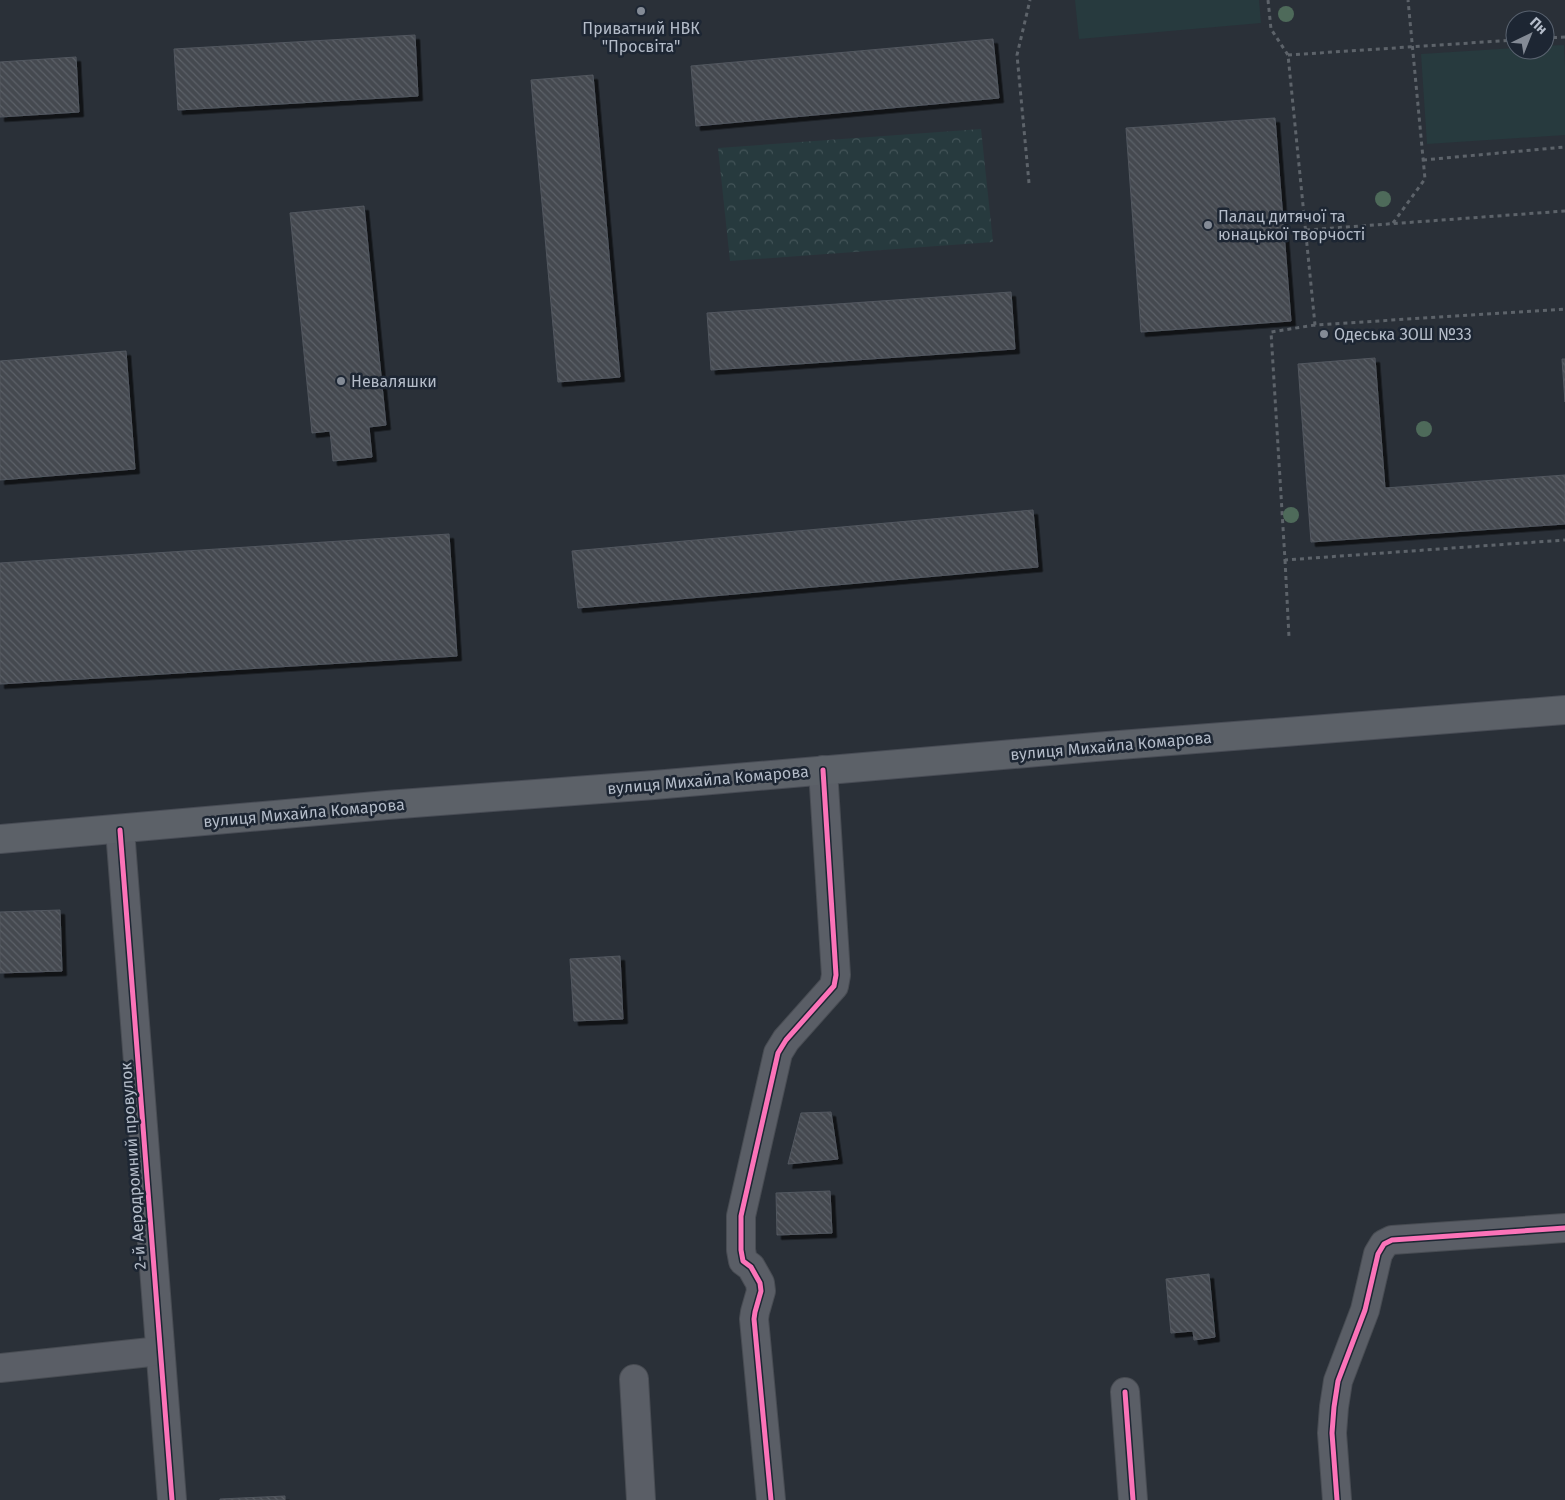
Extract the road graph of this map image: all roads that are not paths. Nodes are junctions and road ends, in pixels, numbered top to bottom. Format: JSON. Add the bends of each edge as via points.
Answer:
{"nodes":[{"id":1,"x":1565,"y":710,"type":"edge"},
{"id":2,"x":822,"y":770,"type":"junction"},
{"id":3,"x":120,"y":830,"type":"junction"},
{"id":4,"x":0,"y":839,"type":"edge"},
{"id":5,"x":1565,"y":1228,"type":"edge"},
{"id":6,"x":160,"y":1351,"type":"junction"},
{"id":7,"x":0,"y":1368,"type":"edge"},
{"id":8,"x":634,"y":1379,"type":"dead end"},
{"id":9,"x":1125,"y":1392,"type":"dead end"},
{"id":10,"x":172,"y":1500,"type":"edge"},
{"id":11,"x":641,"y":1500,"type":"edge"},
{"id":12,"x":771,"y":1500,"type":"edge"},
{"id":13,"x":1133,"y":1500,"type":"edge"},
{"id":14,"x":1337,"y":1500,"type":"edge"}],
"edges":[{"from":1,"to":2,"type":"main road","name":"вулиця Михайла Комарова"},
{"from":2,"to":3,"type":"main road","name":"вулиця Михайла Комарова"},
{"from":2,"to":12,"type":"street","via":[[836,975],[834,986],[778,1053],[741,1216],[743,1261],[756,1274],[761,1291],[754,1319]]},
{"from":3,"to":4,"type":"main road","name":"вулиця Михайла Комарова"},
{"from":3,"to":6,"type":"street","name":"2-й Аеродромний провулок"},
{"from":5,"to":14,"type":"street","via":[[1392,1240],[1384,1244],[1378,1254],[1364,1310],[1338,1381],[1332,1433]]},
{"from":6,"to":7,"type":"street"},
{"from":6,"to":10,"type":"street","name":"2-й Аеродромний провулок"},
{"from":8,"to":11,"type":"street"},
{"from":9,"to":13,"type":"street"}]}
